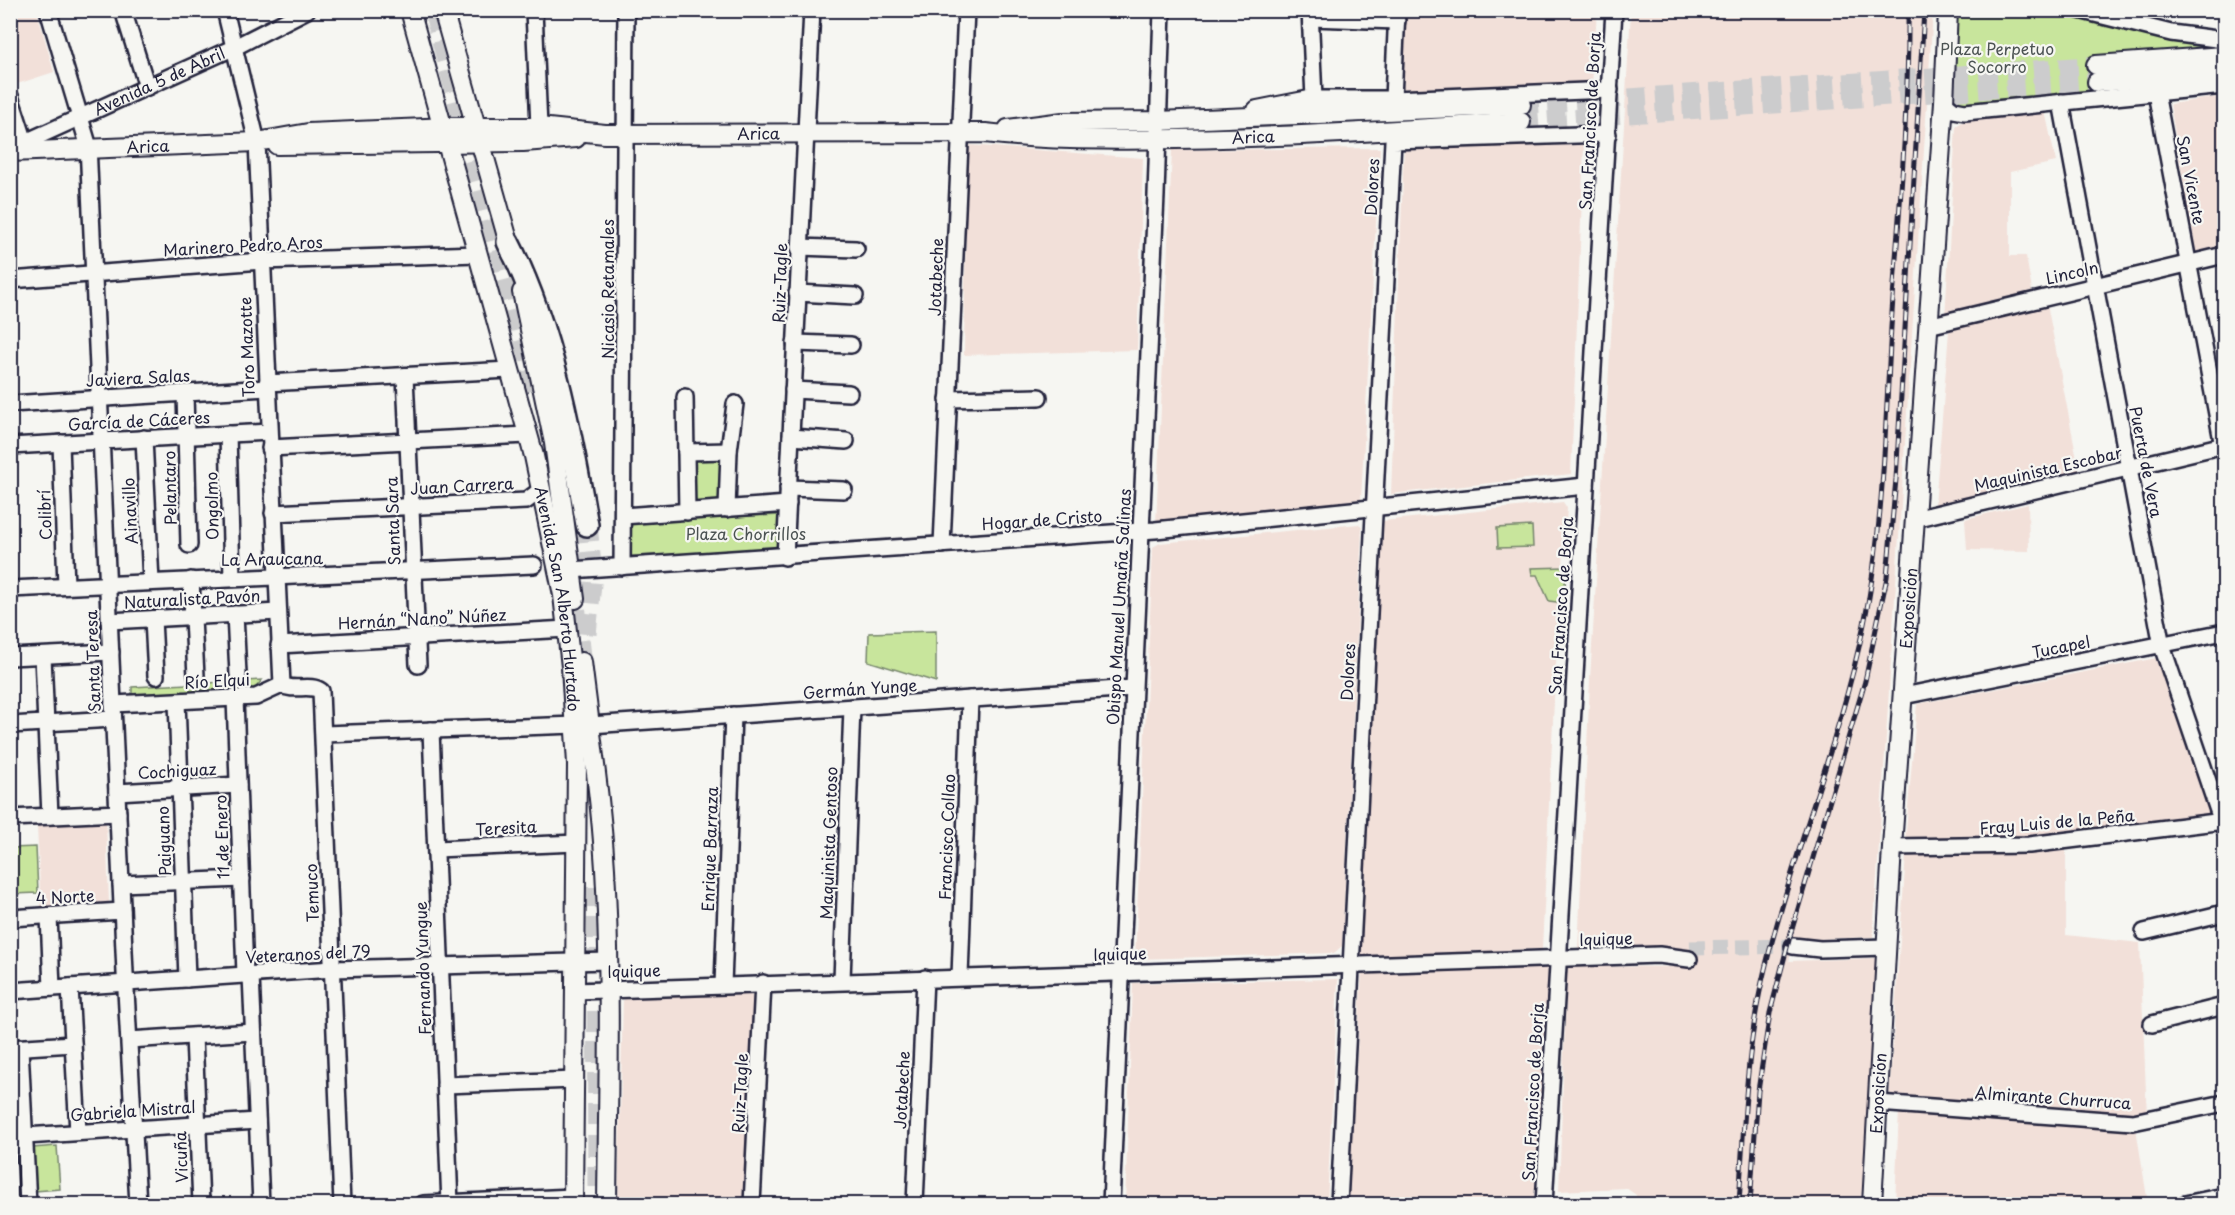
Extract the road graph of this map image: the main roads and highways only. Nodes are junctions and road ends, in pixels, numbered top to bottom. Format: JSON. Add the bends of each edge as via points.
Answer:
{"nodes":[{"id":1,"x":410,"y":10,"type":"edge"},
{"id":2,"x":443,"y":10,"type":"edge"},
{"id":3,"x":1948,"y":10,"type":"edge"},
{"id":4,"x":2224,"y":56,"type":"edge"},
{"id":5,"x":2224,"y":73,"type":"edge"},
{"id":6,"x":1314,"y":99,"type":"road end"},
{"id":7,"x":1231,"y":118,"type":"junction"},
{"id":8,"x":985,"y":133,"type":"junction"},
{"id":9,"x":478,"y":134,"type":"junction"},
{"id":10,"x":605,"y":134,"type":"junction"},
{"id":11,"x":444,"y":135,"type":"junction"},
{"id":12,"x":1266,"y":137,"type":"junction"},
{"id":13,"x":1393,"y":141,"type":"road end"},
{"id":14,"x":21,"y":149,"type":"edge"},
{"id":15,"x":10,"y":162,"type":"edge"},
{"id":16,"x":508,"y":242,"type":"junction"},
{"id":17,"x":587,"y":525,"type":"tunnel mouth"},
{"id":18,"x":583,"y":725,"type":"junction"},
{"id":19,"x":573,"y":1201,"type":"edge"},
{"id":20,"x":607,"y":1204,"type":"edge"},
{"id":21,"x":1872,"y":1204,"type":"edge"}],
"edges":[{"from":1,"to":11,"type":"main road","name":"Avenida San Alberto Hurtado"},
{"from":2,"to":9,"type":"main road","name":"Avenida San Alberto Hurtado"},
{"from":3,"to":21,"type":"main road","name":"Exposición"},
{"from":4,"to":5,"type":"main road","via":[[2096,74]]},
{"from":6,"to":7,"type":"main road","via":[[1273,105]]},
{"from":7,"to":8,"type":"main road","name":"Arica","via":[[1054,123]]},
{"from":7,"to":12,"type":"main road","name":"Arica","via":[[1521,113]]},
{"from":8,"to":10,"type":"main road","name":"Arica"},
{"from":8,"to":12,"type":"main road","name":"Arica","via":[[1158,140]]},
{"from":9,"to":10,"type":"main road","name":"Arica","via":[[539,127]]},
{"from":9,"to":10,"type":"main road","name":"Arica","via":[[546,141]]},
{"from":9,"to":11,"type":"main road","name":"Arica"},
{"from":9,"to":16,"type":"main road","name":"Avenida San Alberto Hurtado"},
{"from":11,"to":14,"type":"main road","name":"Arica","via":[[293,147],[257,142],[88,151]]},
{"from":11,"to":18,"type":"main road","name":"Avenida San Alberto Hurtado","via":[[542,489]]},
{"from":12,"to":13,"type":"main road"},
{"from":14,"to":15,"type":"main road","name":"Avenida 5 de Abril"},
{"from":16,"to":17,"type":"highway","via":[[528,286],[556,379]]},
{"from":16,"to":18,"type":"main road","name":"Avenida San Alberto Hurtado","via":[[548,407],[571,570]]},
{"from":18,"to":19,"type":"main road","name":"Avenida San Alberto Hurtado","via":[[577,843]]},
{"from":18,"to":20,"type":"main road","name":"Avenida San Alberto Hurtado","via":[[603,847],[609,990]]}]}
